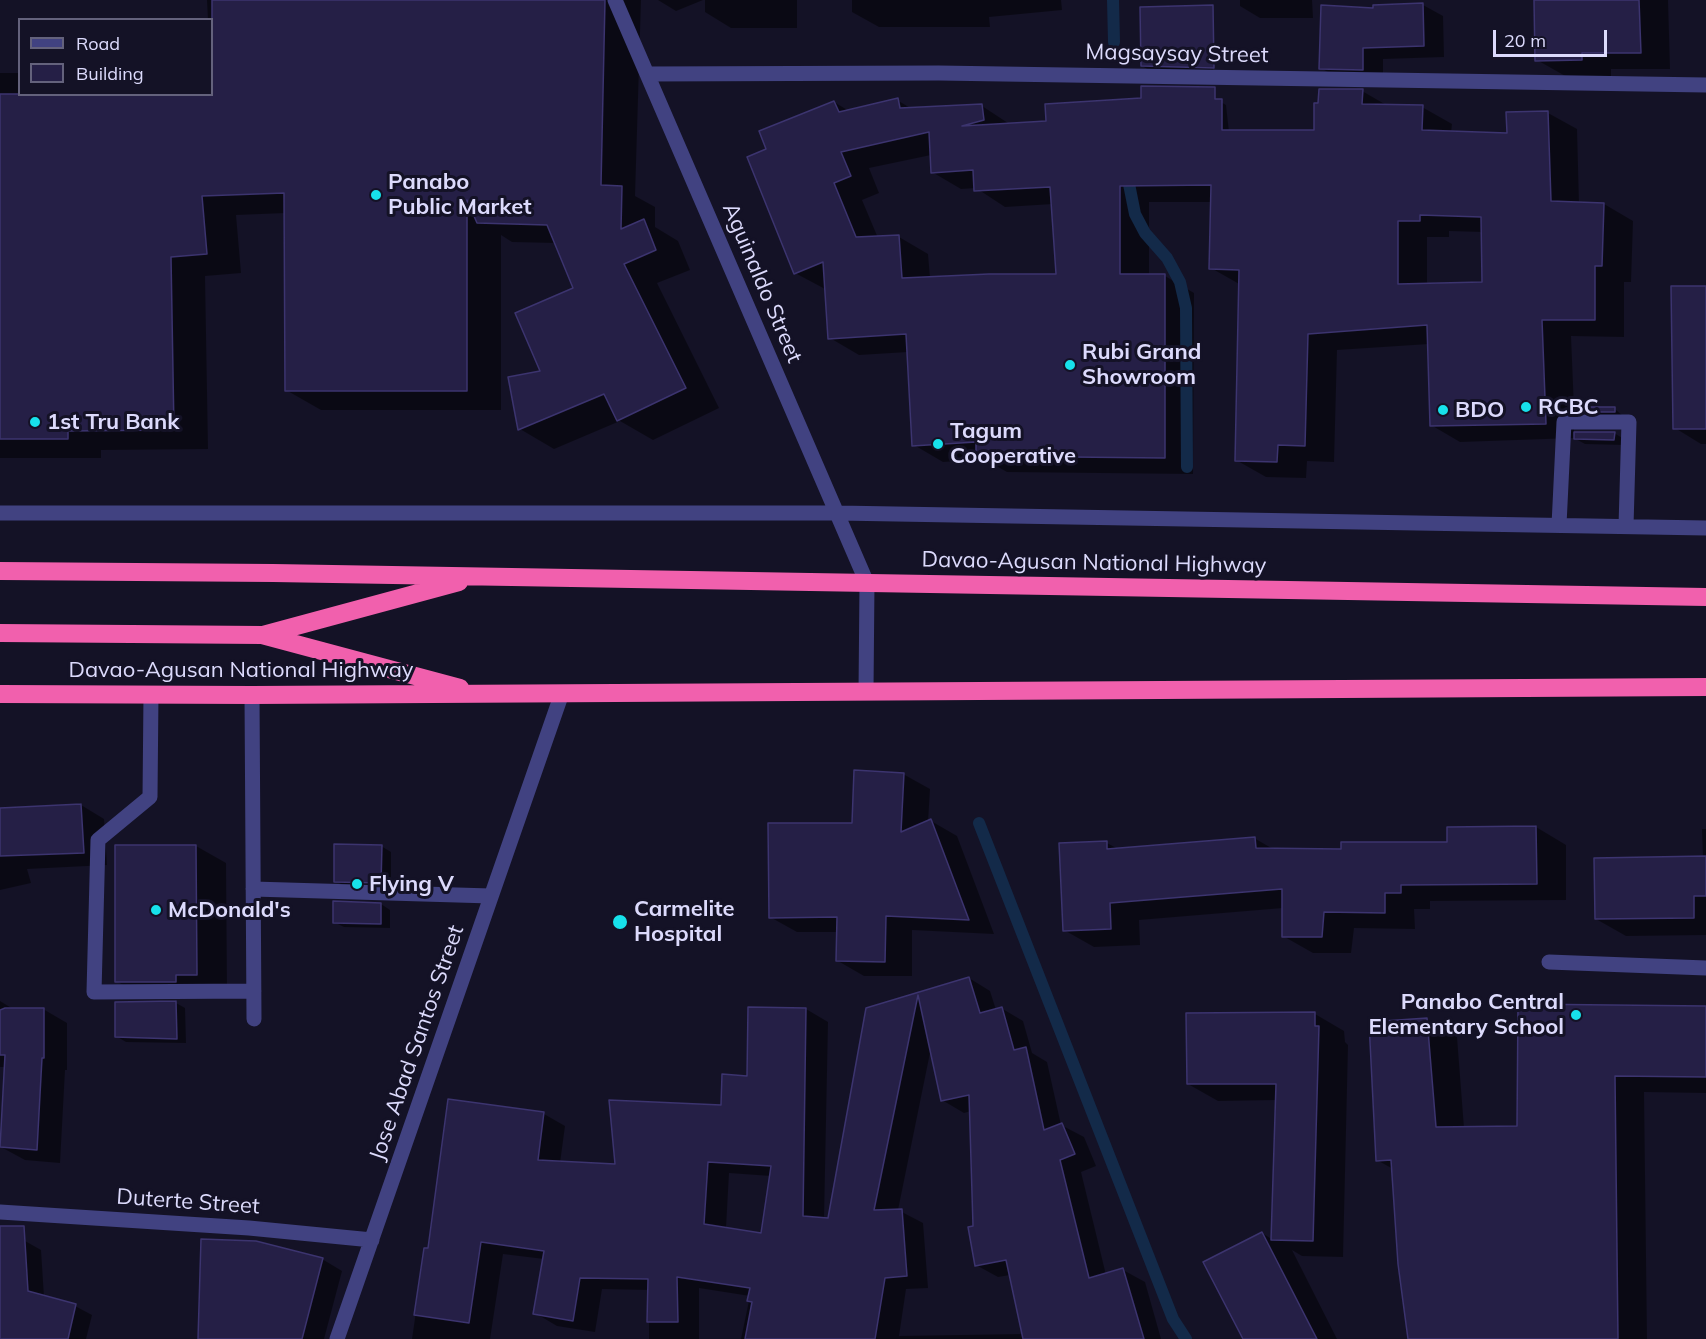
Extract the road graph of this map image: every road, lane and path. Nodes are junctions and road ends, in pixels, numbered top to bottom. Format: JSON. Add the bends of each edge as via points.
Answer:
{"nodes":[{"id":1,"x":615,"y":0,"type":"edge"},
{"id":2,"x":647,"y":74,"type":"junction"},
{"id":3,"x":1706,"y":85,"type":"edge"},
{"id":4,"x":0,"y":513,"type":"edge"},
{"id":5,"x":838,"y":513,"type":"junction"},
{"id":6,"x":1559,"y":525,"type":"junction"},
{"id":7,"x":1626,"y":526,"type":"junction"},
{"id":8,"x":1706,"y":528,"type":"edge"},
{"id":9,"x":0,"y":571,"type":"edge"},
{"id":10,"x":481,"y":576,"type":"junction"},
{"id":11,"x":867,"y":583,"type":"junction"},
{"id":12,"x":1706,"y":597,"type":"edge"},
{"id":13,"x":0,"y":633,"type":"edge"},
{"id":14,"x":262,"y":635,"type":"junction"},
{"id":15,"x":1706,"y":687,"type":"edge"},
{"id":16,"x":866,"y":692,"type":"junction"},
{"id":17,"x":562,"y":693,"type":"junction"},
{"id":18,"x":0,"y":694,"type":"edge"},
{"id":19,"x":151,"y":694,"type":"junction"},
{"id":20,"x":482,"y":694,"type":"junction"},
{"id":21,"x":252,"y":695,"type":"junction"},
{"id":22,"x":253,"y":889,"type":"junction"},
{"id":23,"x":491,"y":896,"type":"junction"},
{"id":24,"x":1549,"y":962,"type":"dead end"},
{"id":25,"x":1706,"y":968,"type":"edge"},
{"id":26,"x":254,"y":991,"type":"junction"},
{"id":27,"x":254,"y":1019,"type":"dead end"},
{"id":28,"x":0,"y":1212,"type":"edge"},
{"id":29,"x":372,"y":1240,"type":"junction"},
{"id":30,"x":338,"y":1339,"type":"edge"}],
"edges":[{"from":1,"to":2,"type":"street","name":"Aguinaldo Street"},
{"from":2,"to":3,"type":"street","name":"Magsaysay Street","via":[[939,73]]},
{"from":2,"to":5,"type":"street","name":"Aguinaldo Street"},
{"from":4,"to":5,"type":"street"},
{"from":5,"to":6,"type":"street"},
{"from":5,"to":11,"type":"street","name":"Aguinaldo Street"},
{"from":6,"to":7,"type":"street"},
{"from":6,"to":7,"type":"street","via":[[1564,422],[1629,422]]},
{"from":7,"to":8,"type":"street"},
{"from":9,"to":10,"type":"highway","name":"Davao-Agusan National Highway"},
{"from":10,"to":11,"type":"highway","name":"Davao-Agusan National Highway"},
{"from":10,"to":14,"type":"highway","name":"Davao-Agusan National Highway"},
{"from":11,"to":12,"type":"highway","name":"Davao-Agusan National Highway"},
{"from":11,"to":16,"type":"street"},
{"from":13,"to":14,"type":"highway","name":"Davao-Agusan National Highway"},
{"from":14,"to":20,"type":"highway","name":"Davao-Agusan National Highway"},
{"from":15,"to":16,"type":"highway","name":"Davao-Agusan National Highway"},
{"from":16,"to":17,"type":"highway","name":"Davao-Agusan National Highway"},
{"from":17,"to":20,"type":"highway","name":"Davao-Agusan National Highway"},
{"from":17,"to":23,"type":"street","name":"Jose Abad Santos Street"},
{"from":18,"to":19,"type":"highway","name":"Davao-Agusan National Highway"},
{"from":19,"to":21,"type":"highway","name":"Davao-Agusan National Highway"},
{"from":19,"to":26,"type":"street","via":[[150,797],[98,840],[94,992]]},
{"from":20,"to":21,"type":"highway","name":"Davao-Agusan National Highway"},
{"from":21,"to":22,"type":"street"},
{"from":22,"to":23,"type":"street"},
{"from":22,"to":26,"type":"street"},
{"from":23,"to":29,"type":"street","name":"Jose Abad Santos Street"},
{"from":24,"to":25,"type":"street"},
{"from":26,"to":27,"type":"street"},
{"from":28,"to":29,"type":"street","name":"Duterte Street"},
{"from":29,"to":30,"type":"street","name":"Jose Abad Santos Street"}]}
